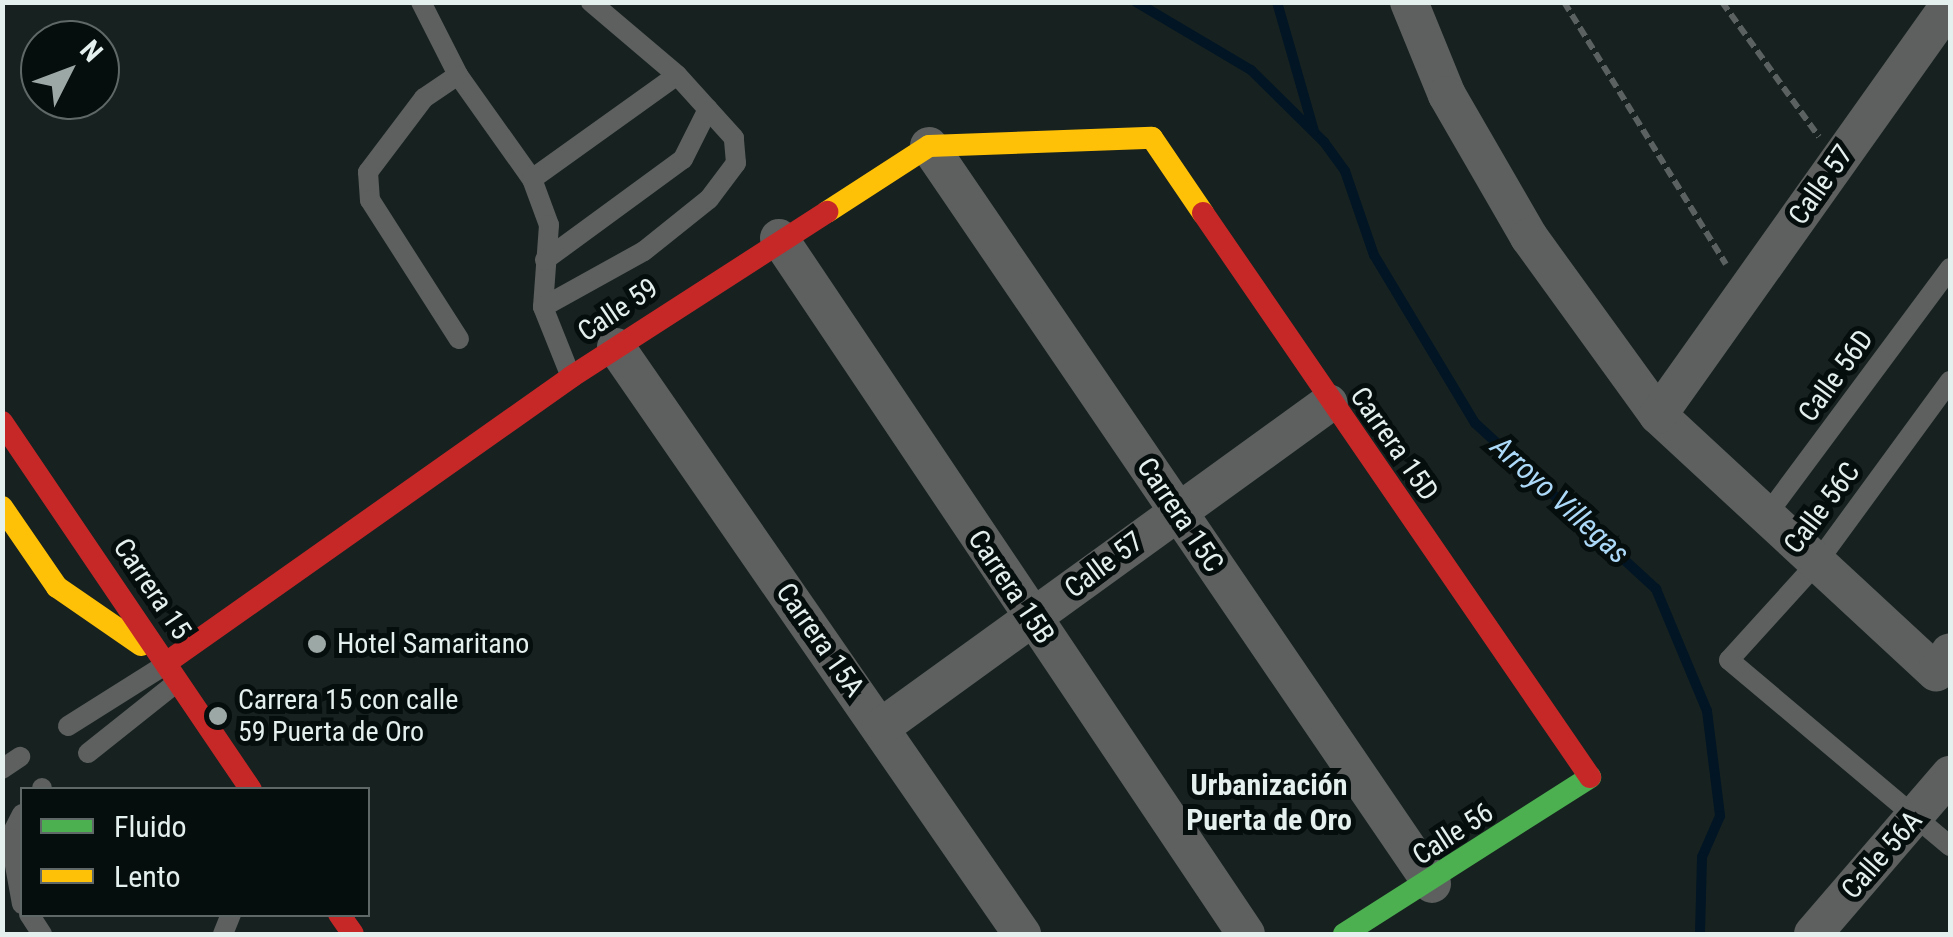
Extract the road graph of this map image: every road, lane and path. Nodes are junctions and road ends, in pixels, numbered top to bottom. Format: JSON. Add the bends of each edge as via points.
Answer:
{"nodes":[{"id":1,"x":421,"y":2,"type":"edge"},
{"id":2,"x":590,"y":2,"type":"edge"},
{"id":3,"x":1409,"y":2,"type":"edge"},
{"id":4,"x":1564,"y":2,"type":"edge"},
{"id":5,"x":1722,"y":2,"type":"edge"},
{"id":6,"x":1947,"y":15,"type":"edge"},
{"id":7,"x":458,"y":75,"type":"junction"},
{"id":8,"x":677,"y":75,"type":"junction"},
{"id":9,"x":708,"y":109,"type":"junction"},
{"id":10,"x":1152,"y":138,"type":"joint"},
{"id":11,"x":929,"y":146,"type":"junction"},
{"id":12,"x":1837,"y":162,"type":"junction"},
{"id":13,"x":532,"y":179,"type":"junction"},
{"id":14,"x":779,"y":238,"type":"junction"},
{"id":15,"x":545,"y":260,"type":"junction"},
{"id":16,"x":1950,"y":268,"type":"edge"},
{"id":17,"x":1742,"y":296,"type":"junction"},
{"id":18,"x":544,"y":307,"type":"junction"},
{"id":19,"x":459,"y":338,"type":"dead end"},
{"id":20,"x":616,"y":347,"type":"junction"},
{"id":21,"x":571,"y":377,"type":"junction"},
{"id":22,"x":1950,"y":381,"type":"edge"},
{"id":23,"x":1329,"y":403,"type":"junction"},
{"id":24,"x":1658,"y":416,"type":"junction"},
{"id":25,"x":2,"y":422,"type":"edge"},
{"id":26,"x":2,"y":507,"type":"edge"},
{"id":27,"x":1177,"y":511,"type":"junction"},
{"id":28,"x":1766,"y":516,"type":"junction"},
{"id":29,"x":96,"y":560,"type":"junction"},
{"id":30,"x":1817,"y":562,"type":"junction"},
{"id":31,"x":58,"y":588,"type":"junction"},
{"id":32,"x":1032,"y":619,"type":"junction"},
{"id":33,"x":1943,"y":662,"type":"edge"},
{"id":34,"x":173,"y":672,"type":"junction"},
{"id":35,"x":68,"y":726,"type":"dead end"},
{"id":36,"x":880,"y":728,"type":"junction"},
{"id":37,"x":88,"y":753,"type":"dead end"},
{"id":38,"x":1950,"y":774,"type":"edge"},
{"id":39,"x":1592,"y":780,"type":"joint"},
{"id":40,"x":249,"y":787,"type":"edge"},
{"id":41,"x":1916,"y":816,"type":"junction"},
{"id":42,"x":20,"y":818,"type":"edge"},
{"id":43,"x":1950,"y":846,"type":"edge"},
{"id":44,"x":1432,"y":884,"type":"junction"},
{"id":45,"x":20,"y":899,"type":"edge"},
{"id":46,"x":1022,"y":934,"type":"edge"},
{"id":47,"x":1246,"y":934,"type":"edge"},
{"id":48,"x":1344,"y":934,"type":"edge"},
{"id":49,"x":1813,"y":934,"type":"edge"}],
"edges":[{"from":1,"to":7,"type":"lane"},
{"from":2,"to":8,"type":"lane"},
{"from":3,"to":24,"type":"street","via":[[1447,94],[1529,237]]},
{"from":4,"to":17,"type":"path"},
{"from":5,"to":12,"type":"path"},
{"from":6,"to":12,"type":"street","name":"Calle 57"},
{"from":7,"to":13,"type":"lane"},
{"from":7,"to":19,"type":"lane","via":[[424,98],[368,172],[370,200]]},
{"from":8,"to":9,"type":"lane"},
{"from":8,"to":13,"type":"lane"},
{"from":9,"to":15,"type":"lane","via":[[682,160]]},
{"from":9,"to":18,"type":"lane","via":[[734,138],[736,163],[709,199],[644,251]]},
{"from":10,"to":11,"type":"street","name":"Calle 59"},
{"from":10,"to":23,"type":"street","name":"Carrera 15D"},
{"from":11,"to":14,"type":"street","name":"Calle 59"},
{"from":11,"to":27,"type":"street","name":"Carrera 15C"},
{"from":12,"to":17,"type":"street","name":"Calle 57"},
{"from":13,"to":15,"type":"lane","via":[[549,225]]},
{"from":14,"to":20,"type":"street","name":"Calle 59"},
{"from":14,"to":32,"type":"street","name":"Carrera 15B"},
{"from":15,"to":18,"type":"lane"},
{"from":16,"to":28,"type":"lane","name":"Calle 56D"},
{"from":17,"to":24,"type":"street","name":"Calle 57"},
{"from":18,"to":21,"type":"lane"},
{"from":20,"to":21,"type":"street","name":"Calle 59"},
{"from":20,"to":36,"type":"street","name":"Carrera 15A"},
{"from":21,"to":34,"type":"street","name":"Calle 59"},
{"from":22,"to":30,"type":"lane","name":"Calle 56C"},
{"from":23,"to":27,"type":"street","name":"Calle 57"},
{"from":23,"to":39,"type":"street","name":"Carrera 15D"},
{"from":24,"to":28,"type":"street"},
{"from":25,"to":29,"type":"street","name":"Carrera 15"},
{"from":26,"to":31,"type":"street"},
{"from":27,"to":32,"type":"street","name":"Calle 57"},
{"from":27,"to":44,"type":"street","name":"Carrera 15C"},
{"from":28,"to":30,"type":"street"},
{"from":29,"to":31,"type":"street"},
{"from":29,"to":34,"type":"street","name":"Carrera 15"},
{"from":30,"to":33,"type":"street"},
{"from":30,"to":41,"type":"lane","name":"Calle 56C","via":[[1729,660]]},
{"from":31,"to":34,"type":"street"},
{"from":32,"to":36,"type":"street","name":"Calle 57"},
{"from":32,"to":47,"type":"street","name":"Carrera 15B"},
{"from":34,"to":35,"type":"lane"},
{"from":34,"to":37,"type":"lane"},
{"from":34,"to":40,"type":"street","name":"Carrera 15"},
{"from":36,"to":46,"type":"street","name":"Carrera 15A"},
{"from":38,"to":41,"type":"street","name":"Calle 56A"},
{"from":39,"to":44,"type":"street","name":"Calle 56"},
{"from":41,"to":43,"type":"lane"},
{"from":41,"to":49,"type":"street","name":"Calle 56A"},
{"from":42,"to":45,"type":"lane","via":[[10,838],[10,874]]},
{"from":44,"to":48,"type":"street","name":"Calle 56"}]}
